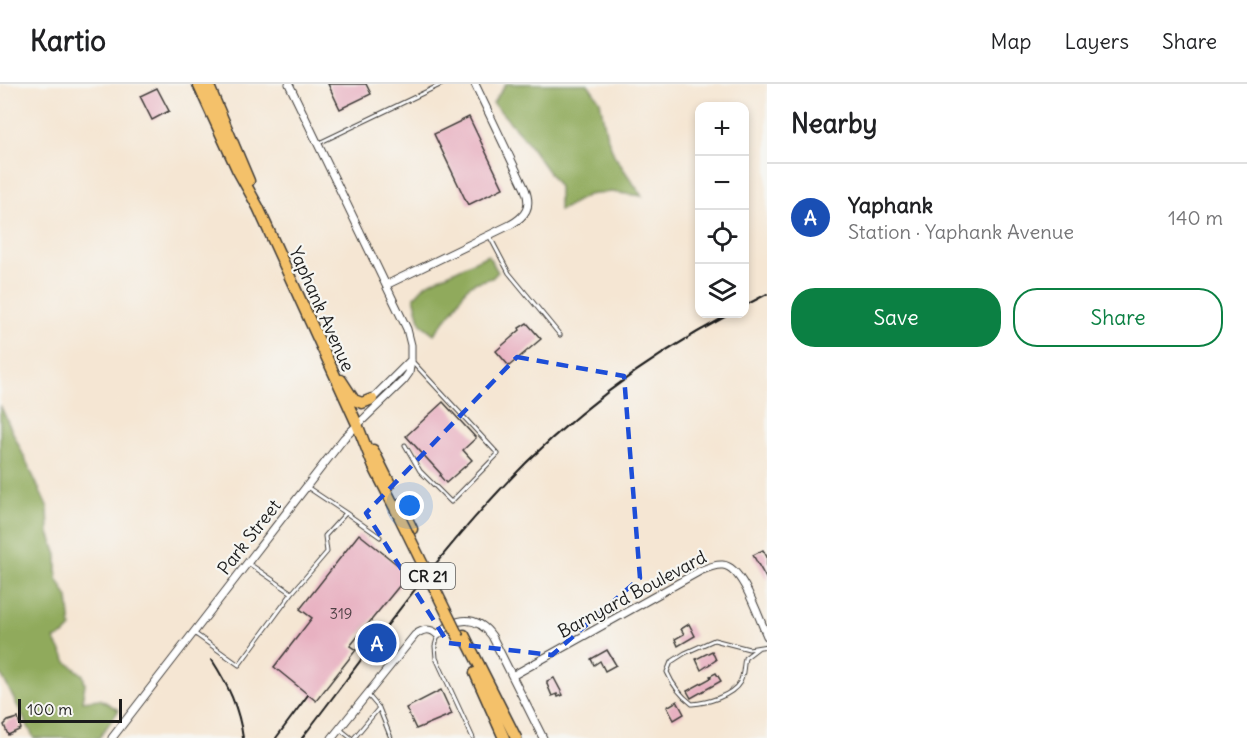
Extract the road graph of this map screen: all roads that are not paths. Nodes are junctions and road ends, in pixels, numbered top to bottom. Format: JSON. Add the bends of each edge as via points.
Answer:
{"nodes":[{"id":1,"x":198,"y":84,"type":"edge"},
{"id":2,"x":208,"y":84,"type":"edge"},
{"id":3,"x":289,"y":84,"type":"edge"},
{"id":4,"x":442,"y":84,"type":"edge"},
{"id":5,"x":475,"y":84,"type":"edge"},
{"id":6,"x":318,"y":144,"type":"junction"},
{"id":7,"x":258,"y":207,"type":"junction"},
{"id":8,"x":489,"y":236,"type":"junction"},
{"id":9,"x":386,"y":285,"type":"junction"},
{"id":10,"x":560,"y":335,"type":"dead end"},
{"id":11,"x":411,"y":360,"type":"junction"},
{"id":12,"x":327,"y":361,"type":"junction"},
{"id":13,"x":372,"y":399,"type":"joint"},
{"id":14,"x":357,"y":424,"type":"junction"},
{"id":15,"x":405,"y":445,"type":"dead end"},
{"id":16,"x":307,"y":487,"type":"junction"},
{"id":17,"x":346,"y":513,"type":"junction"},
{"id":18,"x":380,"y":537,"type":"dead end"},
{"id":19,"x":248,"y":563,"type":"junction"},
{"id":20,"x":292,"y":593,"type":"junction"},
{"id":21,"x":194,"y":633,"type":"junction"},
{"id":22,"x":438,"y":634,"type":"junction"},
{"id":23,"x":767,"y":636,"type":"edge"},
{"id":24,"x":461,"y":637,"type":"junction"},
{"id":25,"x":767,"y":646,"type":"edge"},
{"id":26,"x":758,"y":648,"type":"junction"},
{"id":27,"x":512,"y":676,"type":"junction"},
{"id":28,"x":367,"y":693,"type":"junction"},
{"id":29,"x":379,"y":708,"type":"junction"},
{"id":30,"x":339,"y":728,"type":"junction"},
{"id":31,"x":112,"y":738,"type":"edge"},
{"id":32,"x":332,"y":738,"type":"edge"},
{"id":33,"x":352,"y":738,"type":"edge"},
{"id":34,"x":391,"y":738,"type":"edge"},
{"id":35,"x":473,"y":738,"type":"edge"},
{"id":36,"x":504,"y":738,"type":"edge"},
{"id":37,"x":516,"y":738,"type":"edge"},
{"id":38,"x":543,"y":738,"type":"edge"}],
"edges":[{"from":1,"to":7,"type":"main road","name":"Yaphank Avenue","number":"CR 21"},
{"from":2,"to":7,"type":"main road","name":"Yaphank Avenue","number":"CR 21"},
{"from":3,"to":6,"type":"street"},
{"from":4,"to":6,"type":"lane"},
{"from":5,"to":8,"type":"street","via":[[529,199],[524,216]]},
{"from":6,"to":9,"type":"street"},
{"from":7,"to":12,"type":"main road","name":"Yaphank Avenue","number":"CR 21"},
{"from":8,"to":9,"type":"street"},
{"from":8,"to":10,"type":"lane","via":[[509,273]]},
{"from":9,"to":11,"type":"street","via":[[409,334]]},
{"from":11,"to":13,"type":"street"},
{"from":11,"to":14,"type":"street","name":"Park Street","via":[[404,380]]},
{"from":11,"to":15,"type":"lane","via":[[498,454],[451,502],[420,471]]},
{"from":12,"to":13,"type":"main road","via":[[356,402]]},
{"from":12,"to":14,"type":"main road","name":"Yaphank Avenue","number":"CR 21"},
{"from":14,"to":16,"type":"street","name":"Park Street"},
{"from":14,"to":24,"type":"main road","name":"Yaphank Avenue","number":"CR 21","via":[[373,465]]},
{"from":16,"to":17,"type":"lane"},
{"from":16,"to":19,"type":"street","name":"Park Street"},
{"from":17,"to":18,"type":"lane"},
{"from":17,"to":20,"type":"lane","via":[[325,536],[327,552]]},
{"from":19,"to":20,"type":"lane"},
{"from":19,"to":21,"type":"street","name":"Park Street"},
{"from":20,"to":21,"type":"lane","via":[[239,664]]},
{"from":21,"to":31,"type":"street","name":"Park Street"},
{"from":22,"to":27,"type":"street","via":[[461,621],[484,625]]},
{"from":22,"to":28,"type":"street","via":[[427,629],[415,635]]},
{"from":22,"to":35,"type":"lane","via":[[436,658]]},
{"from":23,"to":27,"type":"street","name":"Barnyard Boulevard","via":[[739,575],[720,565],[700,571]]},
{"from":24,"to":36,"type":"main road","name":"Yaphank Avenue","number":"CR 21"},
{"from":24,"to":37,"type":"main road","name":"Yaphank Avenue","number":"CR 21"},
{"from":25,"to":26,"type":"lane"},
{"from":26,"to":26,"type":"lane","via":[[714,640],[671,662],[667,672],[682,696],[692,704],[704,703],[739,685],[745,658]]},
{"from":27,"to":38,"type":"street"},
{"from":28,"to":29,"type":"lane"},
{"from":28,"to":30,"type":"street"},
{"from":29,"to":33,"type":"lane"},
{"from":29,"to":34,"type":"lane"},
{"from":30,"to":32,"type":"street"},
{"from":30,"to":33,"type":"lane"}]}
